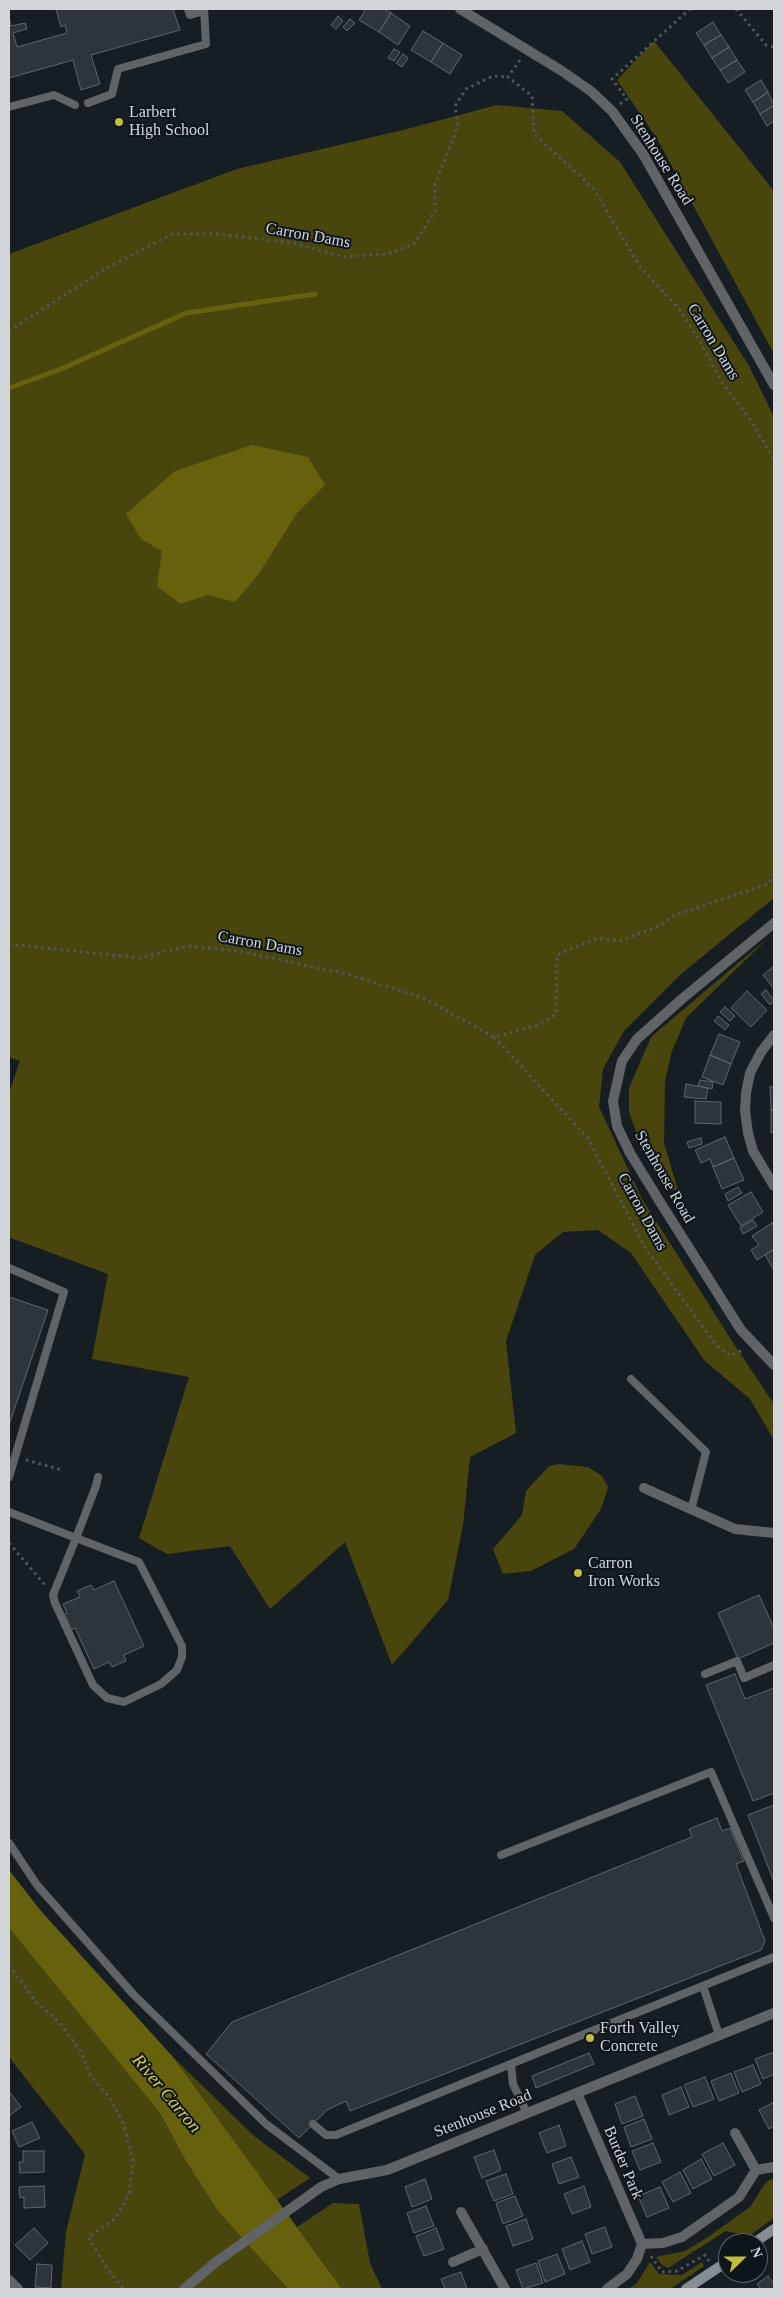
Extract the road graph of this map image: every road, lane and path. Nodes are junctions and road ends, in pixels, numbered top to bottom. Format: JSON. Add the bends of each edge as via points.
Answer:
{"nodes":[{"id":1,"x":188,"y":9,"type":"edge"},
{"id":2,"x":460,"y":9,"type":"edge"},
{"id":3,"x":690,"y":9,"type":"edge"},
{"id":4,"x":736,"y":9,"type":"edge"},
{"id":5,"x":204,"y":10,"type":"edge"},
{"id":6,"x":774,"y":47,"type":"edge"},
{"id":7,"x":527,"y":49,"type":"junction"},
{"id":8,"x":508,"y":77,"type":"junction"},
{"id":9,"x":88,"y":103,"type":"dead end"},
{"id":10,"x":75,"y":105,"type":"dead end"},
{"id":11,"x":9,"y":107,"type":"edge"},
{"id":12,"x":612,"y":111,"type":"junction"},
{"id":13,"x":9,"y":330,"type":"edge"},
{"id":14,"x":774,"y":385,"type":"edge"},
{"id":15,"x":774,"y":460,"type":"edge"},
{"id":16,"x":774,"y":874,"type":"edge"},
{"id":17,"x":774,"y":923,"type":"edge"},
{"id":18,"x":9,"y":944,"type":"edge"},
{"id":19,"x":774,"y":1035,"type":"edge"},
{"id":20,"x":494,"y":1037,"type":"junction"},
{"id":21,"x":774,"y":1186,"type":"edge"},
{"id":22,"x":9,"y":1268,"type":"edge"},
{"id":23,"x":749,"y":1357,"type":"dead end"},
{"id":24,"x":774,"y":1365,"type":"edge"},
{"id":25,"x":631,"y":1379,"type":"dead end"},
{"id":26,"x":15,"y":1457,"type":"junction"},
{"id":27,"x":62,"y":1470,"type":"dead end"},
{"id":28,"x":9,"y":1477,"type":"edge"},
{"id":29,"x":98,"y":1477,"type":"dead end"},
{"id":30,"x":644,"y":1488,"type":"dead end"},
{"id":31,"x":691,"y":1510,"type":"junction"},
{"id":32,"x":9,"y":1512,"type":"edge"},
{"id":33,"x":774,"y":1533,"type":"edge"},
{"id":34,"x":76,"y":1538,"type":"junction"},
{"id":35,"x":9,"y":1543,"type":"edge"},
{"id":36,"x":53,"y":1595,"type":"junction"},
{"id":37,"x":774,"y":1665,"type":"edge"},
{"id":38,"x":705,"y":1674,"type":"dead end"},
{"id":39,"x":9,"y":1843,"type":"edge"},
{"id":40,"x":501,"y":1855,"type":"dead end"},
{"id":41,"x":774,"y":1918,"type":"edge"},
{"id":42,"x":774,"y":1957,"type":"edge"},
{"id":43,"x":9,"y":1965,"type":"edge"},
{"id":44,"x":703,"y":1986,"type":"junction"},
{"id":45,"x":774,"y":2013,"type":"edge"},
{"id":46,"x":719,"y":2035,"type":"junction"},
{"id":47,"x":511,"y":2064,"type":"junction"},
{"id":48,"x":577,"y":2093,"type":"junction"},
{"id":49,"x":526,"y":2113,"type":"junction"},
{"id":50,"x":313,"y":2124,"type":"dead end"},
{"id":51,"x":734,"y":2133,"type":"dead end"},
{"id":52,"x":774,"y":2167,"type":"edge"},
{"id":53,"x":756,"y":2170,"type":"junction"},
{"id":54,"x":339,"y":2179,"type":"junction"},
{"id":55,"x":461,"y":2212,"type":"dead end"},
{"id":56,"x":642,"y":2244,"type":"junction"},
{"id":57,"x":483,"y":2249,"type":"junction"},
{"id":58,"x":453,"y":2262,"type":"dead end"},
{"id":59,"x":718,"y":2268,"type":"edge"},
{"id":60,"x":715,"y":2270,"type":"junction"},
{"id":61,"x":9,"y":2280,"type":"edge"},
{"id":62,"x":18,"y":2289,"type":"edge"},
{"id":63,"x":124,"y":2289,"type":"edge"},
{"id":64,"x":184,"y":2289,"type":"edge"},
{"id":65,"x":505,"y":2289,"type":"edge"},
{"id":66,"x":608,"y":2289,"type":"edge"},
{"id":67,"x":686,"y":2289,"type":"edge"}],
"edges":[{"from":1,"to":5,"type":"lane","via":[[190,15]]},
{"from":2,"to":7,"type":"street","name":"Stenhouse Road"},
{"from":3,"to":12,"type":"path","via":[[612,79],[627,99]]},
{"from":4,"to":6,"type":"path","via":[[766,45]]},
{"from":5,"to":9,"type":"lane","via":[[206,44],[118,69],[112,94]]},
{"from":7,"to":8,"type":"path"},
{"from":7,"to":12,"type":"street","name":"Stenhouse Road","via":[[592,92]]},
{"from":8,"to":13,"type":"path","name":"Carron Dams","via":[[493,76],[466,89],[455,106],[458,126],[436,185],[435,210],[414,244],[388,254],[345,258],[293,243],[216,234],[172,234],[105,268]]},
{"from":8,"to":15,"type":"path","name":"Carron Dams","via":[[532,96],[534,134],[594,188],[640,267],[680,310],[723,384],[752,422]]},
{"from":10,"to":11,"type":"lane","via":[[54,94]]},
{"from":12,"to":14,"type":"street","name":"Stenhouse Road","via":[[643,154]]},
{"from":16,"to":20,"type":"path","via":[[768,884],[675,915],[661,925],[620,941],[597,938],[557,955],[556,1014],[538,1025]]},
{"from":17,"to":24,"type":"street","name":"Stenhouse Road","via":[[637,1039],[622,1061],[613,1102],[617,1126],[655,1194],[741,1330]]},
{"from":18,"to":20,"type":"path","name":"Carron Dams","via":[[140,958],[188,946],[238,951],[351,975],[423,998]]},
{"from":19,"to":21,"type":"street","via":[[760,1052],[750,1073],[745,1111],[753,1151]]},
{"from":20,"to":23,"type":"path","name":"Carron Dams","via":[[586,1137],[646,1249],[717,1346],[730,1356],[744,1350]]},
{"from":22,"to":26,"type":"lane","via":[[64,1292]]},
{"from":25,"to":31,"type":"lane","via":[[706,1452]]},
{"from":26,"to":27,"type":"path"},
{"from":26,"to":28,"type":"lane"},
{"from":29,"to":34,"type":"lane"},
{"from":30,"to":31,"type":"street"},
{"from":31,"to":33,"type":"street","via":[[735,1529]]},
{"from":32,"to":34,"type":"lane"},
{"from":34,"to":36,"type":"lane"},
{"from":34,"to":36,"type":"lane","via":[[139,1562],[182,1646],[177,1670],[161,1684],[124,1702],[107,1698],[93,1685]]},
{"from":35,"to":36,"type":"path"},
{"from":37,"to":38,"type":"lane","via":[[744,1678],[737,1661]]},
{"from":39,"to":54,"type":"lane","via":[[38,1885],[133,1994],[266,2124]]},
{"from":40,"to":41,"type":"lane","via":[[711,1772]]},
{"from":42,"to":44,"type":"lane"},
{"from":43,"to":63,"type":"path","via":[[36,2002],[60,2023],[81,2052],[91,2077],[110,2098],[123,2123],[133,2160],[129,2194],[115,2219],[88,2236],[108,2270]]},
{"from":44,"to":46,"type":"lane"},
{"from":44,"to":47,"type":"lane"},
{"from":45,"to":46,"type":"street","name":"Stenhouse Road"},
{"from":46,"to":48,"type":"street","name":"Stenhouse Road"},
{"from":47,"to":49,"type":"lane","via":[[513,2084]]},
{"from":47,"to":50,"type":"lane","via":[[336,2135],[326,2135]]},
{"from":48,"to":49,"type":"street","name":"Stenhouse Road"},
{"from":48,"to":56,"type":"street","name":"Burder Park"},
{"from":49,"to":54,"type":"street","name":"Stenhouse Road","via":[[387,2170]]},
{"from":51,"to":53,"type":"street"},
{"from":52,"to":53,"type":"street"},
{"from":53,"to":56,"type":"street","via":[[739,2197],[710,2219],[682,2237],[663,2243]]},
{"from":54,"to":64,"type":"street","name":"Stenhouse Road","via":[[321,2187],[216,2262]]},
{"from":55,"to":57,"type":"street"},
{"from":56,"to":60,"type":"path","via":[[662,2272],[677,2271],[705,2255]]},
{"from":56,"to":66,"type":"street","via":[[637,2259],[626,2274]]},
{"from":57,"to":58,"type":"street"},
{"from":57,"to":65,"type":"street"},
{"from":59,"to":60,"type":"main road"},
{"from":60,"to":67,"type":"main road"},
{"from":61,"to":62,"type":"street"}]}
